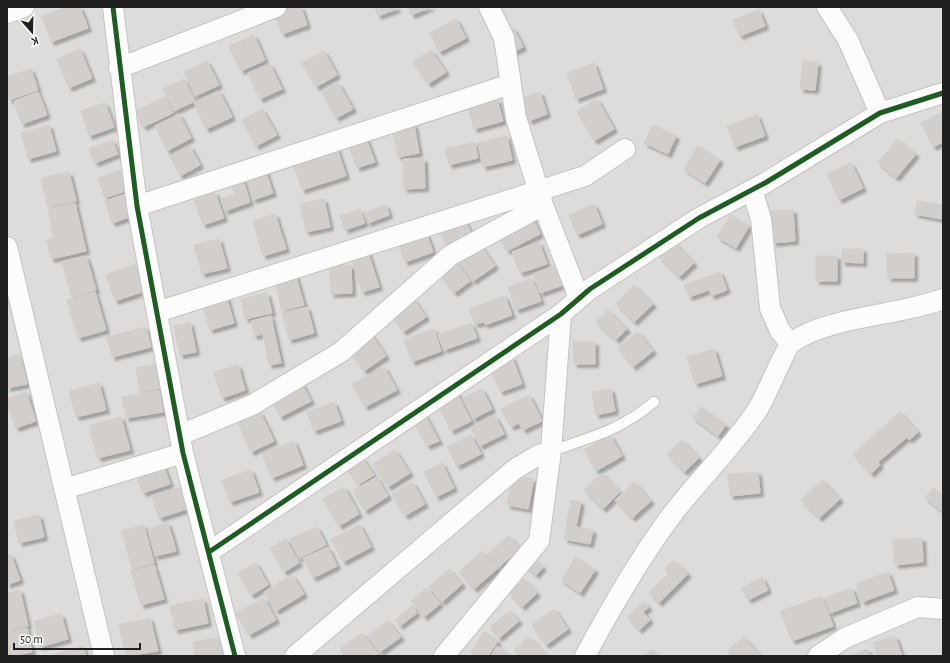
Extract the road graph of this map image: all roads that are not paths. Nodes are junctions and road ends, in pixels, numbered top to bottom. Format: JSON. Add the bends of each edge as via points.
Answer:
{"nodes":[{"id":1,"x":24,"y":7,"type":"edge"},
{"id":2,"x":113,"y":7,"type":"edge"},
{"id":3,"x":276,"y":7,"type":"edge"},
{"id":4,"x":489,"y":7,"type":"edge"},
{"id":5,"x":827,"y":7,"type":"edge"},
{"id":6,"x":7,"y":13,"type":"edge"},
{"id":7,"x":119,"y":68,"type":"junction"},
{"id":8,"x":511,"y":84,"type":"junction"},
{"id":9,"x":943,"y":93,"type":"edge"},
{"id":10,"x":880,"y":113,"type":"junction"},
{"id":11,"x":625,"y":149,"type":"dead end"},
{"id":12,"x":752,"y":190,"type":"junction"},
{"id":13,"x":541,"y":197,"type":"junction"},
{"id":14,"x":137,"y":206,"type":"junction"},
{"id":15,"x":7,"y":247,"type":"edge"},
{"id":16,"x":579,"y":298,"type":"junction"},
{"id":17,"x":943,"y":299,"type":"edge"},
{"id":18,"x":158,"y":312,"type":"junction"},
{"id":19,"x":561,"y":314,"type":"junction"},
{"id":20,"x":790,"y":343,"type":"junction"},
{"id":21,"x":654,"y":402,"type":"dead end"},
{"id":22,"x":182,"y":444,"type":"junction"},
{"id":23,"x":551,"y":451,"type":"junction"},
{"id":24,"x":64,"y":489,"type":"junction"},
{"id":25,"x":209,"y":552,"type":"junction"},
{"id":26,"x":943,"y":609,"type":"edge"},
{"id":27,"x":104,"y":656,"type":"edge"},
{"id":28,"x":235,"y":656,"type":"edge"},
{"id":29,"x":295,"y":656,"type":"edge"},
{"id":30,"x":444,"y":656,"type":"edge"},
{"id":31,"x":584,"y":656,"type":"edge"},
{"id":32,"x":818,"y":656,"type":"edge"}],
"edges":[{"from":1,"to":6,"type":"street"},
{"from":2,"to":7,"type":"street"},
{"from":3,"to":7,"type":"street"},
{"from":4,"to":8,"type":"street","via":[[504,38]]},
{"from":5,"to":10,"type":"street","via":[[848,40]]},
{"from":7,"to":14,"type":"street"},
{"from":8,"to":13,"type":"street","via":[[516,118]]},
{"from":8,"to":14,"type":"street"},
{"from":9,"to":10,"type":"street"},
{"from":10,"to":12,"type":"street"},
{"from":11,"to":13,"type":"street","via":[[585,176]]},
{"from":12,"to":16,"type":"street","via":[[698,218]]},
{"from":12,"to":20,"type":"street","via":[[761,220],[770,308],[780,331]]},
{"from":13,"to":16,"type":"street"},
{"from":13,"to":18,"type":"street"},
{"from":13,"to":22,"type":"street","via":[[451,255],[341,352]]},
{"from":14,"to":18,"type":"street"},
{"from":15,"to":24,"type":"street"},
{"from":16,"to":19,"type":"street"},
{"from":17,"to":20,"type":"street","via":[[904,311],[837,324]]},
{"from":18,"to":22,"type":"street"},
{"from":19,"to":23,"type":"street"},
{"from":19,"to":25,"type":"street"},
{"from":20,"to":31,"type":"street","via":[[766,396],[750,421],[648,549]]},
{"from":21,"to":23,"type":"lane","via":[[626,423],[610,431]]},
{"from":22,"to":24,"type":"street"},
{"from":22,"to":25,"type":"street"},
{"from":23,"to":29,"type":"street","via":[[515,469]]},
{"from":23,"to":30,"type":"street","via":[[539,540]]},
{"from":24,"to":27,"type":"street"},
{"from":25,"to":28,"type":"street"},
{"from":26,"to":32,"type":"street","via":[[918,607],[845,638]]}]}
